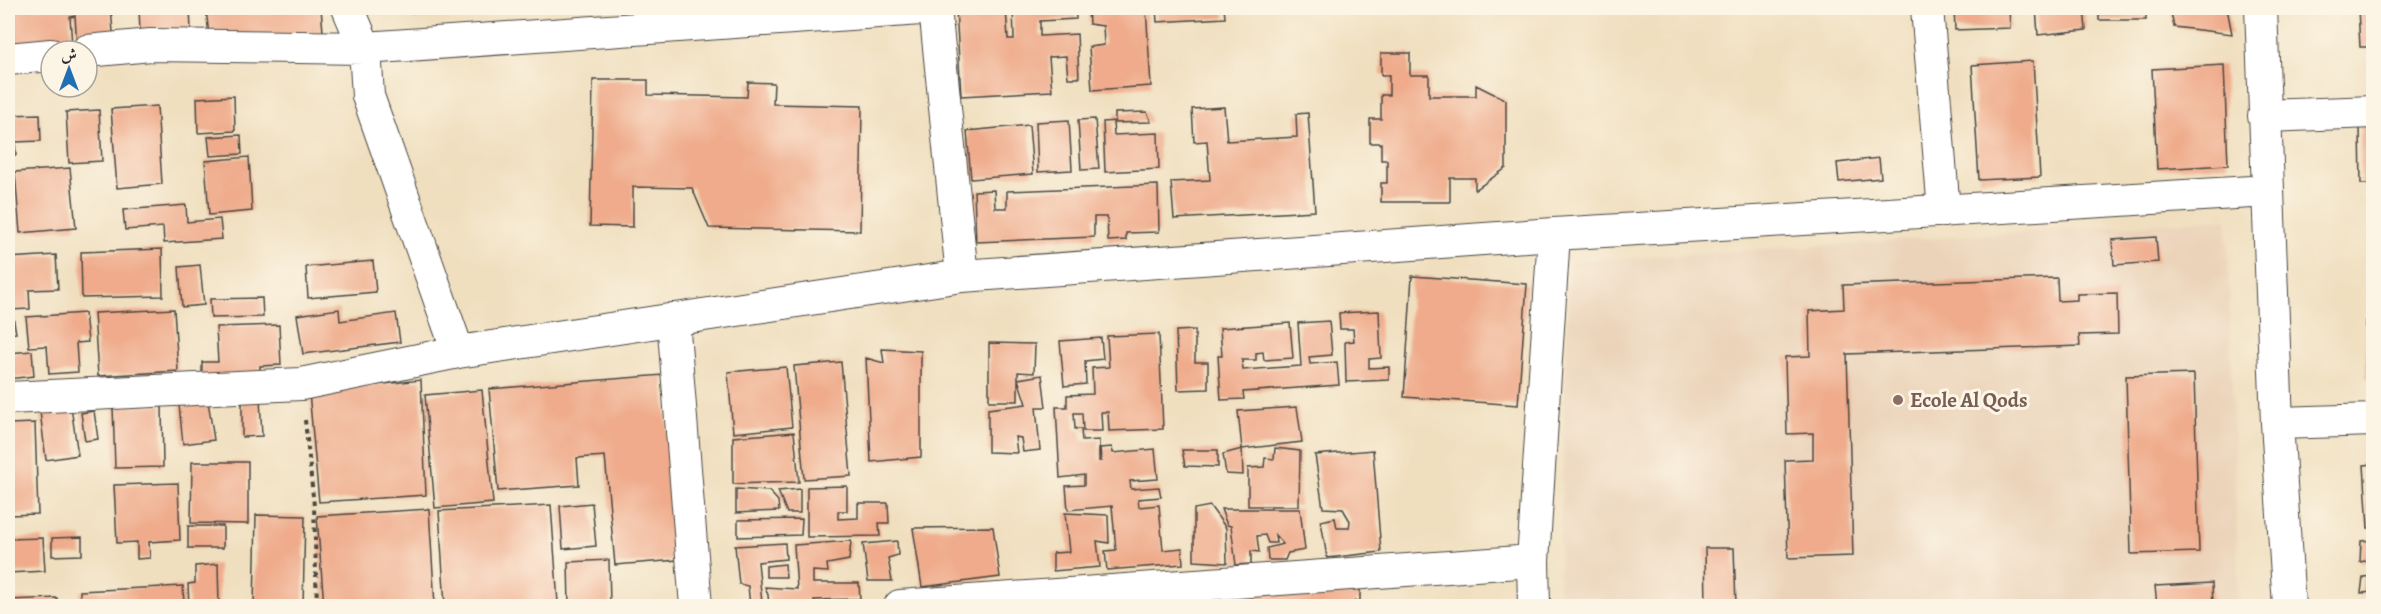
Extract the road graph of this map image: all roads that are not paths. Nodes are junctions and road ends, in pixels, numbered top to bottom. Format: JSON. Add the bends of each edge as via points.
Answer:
{"nodes":[{"id":1,"x":348,"y":8,"type":"edge"},
{"id":2,"x":935,"y":8,"type":"edge"},
{"id":3,"x":1927,"y":8,"type":"edge"},
{"id":4,"x":2260,"y":8,"type":"edge"},
{"id":5,"x":365,"y":48,"type":"junction"},
{"id":6,"x":99,"y":50,"type":"edge"},
{"id":7,"x":39,"y":56,"type":"edge"},
{"id":8,"x":8,"y":59,"type":"edge"},
{"id":9,"x":2373,"y":112,"type":"edge"},
{"id":10,"x":2264,"y":116,"type":"junction"},
{"id":11,"x":2268,"y":191,"type":"junction"},
{"id":12,"x":1944,"y":211,"type":"junction"},
{"id":13,"x":1554,"y":234,"type":"junction"},
{"id":14,"x":962,"y":276,"type":"junction"},
{"id":15,"x":673,"y":319,"type":"junction"},
{"id":16,"x":458,"y":352,"type":"junction"},
{"id":17,"x":8,"y":398,"type":"edge"},
{"id":18,"x":2373,"y":420,"type":"edge"},
{"id":19,"x":2277,"y":423,"type":"junction"},
{"id":20,"x":1533,"y":561,"type":"junction"},
{"id":21,"x":696,"y":606,"type":"edge"},
{"id":22,"x":900,"y":606,"type":"edge"},
{"id":23,"x":1534,"y":606,"type":"edge"},
{"id":24,"x":2289,"y":606,"type":"edge"}],
"edges":[{"from":1,"to":5,"type":"street"},
{"from":2,"to":5,"type":"street"},
{"from":2,"to":14,"type":"street"},
{"from":3,"to":12,"type":"street"},
{"from":4,"to":10,"type":"street"},
{"from":5,"to":6,"type":"street","via":[[151,45]]},
{"from":5,"to":16,"type":"street","via":[[368,96]]},
{"from":7,"to":8,"type":"street"},
{"from":9,"to":10,"type":"street"},
{"from":10,"to":11,"type":"street"},
{"from":11,"to":12,"type":"street"},
{"from":11,"to":19,"type":"street"},
{"from":12,"to":13,"type":"street"},
{"from":13,"to":14,"type":"street"},
{"from":13,"to":20,"type":"street"},
{"from":14,"to":15,"type":"street"},
{"from":15,"to":16,"type":"street"},
{"from":15,"to":21,"type":"street"},
{"from":16,"to":17,"type":"street","via":[[302,384]]},
{"from":18,"to":19,"type":"street"},
{"from":19,"to":24,"type":"street"},
{"from":20,"to":22,"type":"street"},
{"from":20,"to":23,"type":"street"}]}
